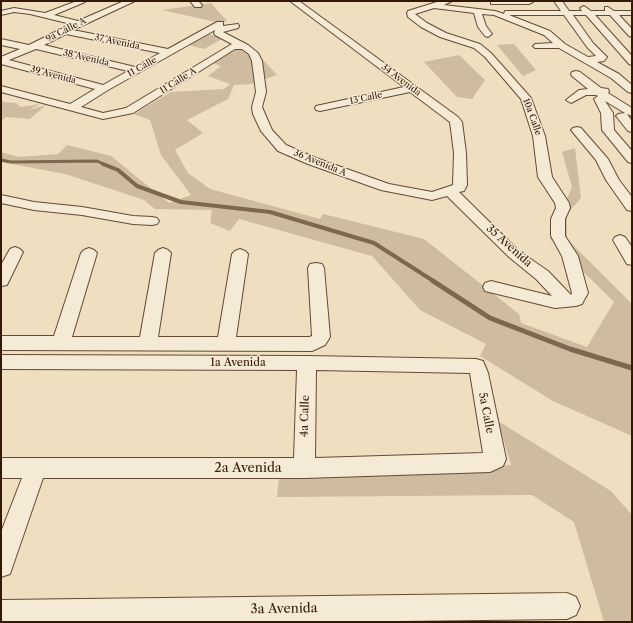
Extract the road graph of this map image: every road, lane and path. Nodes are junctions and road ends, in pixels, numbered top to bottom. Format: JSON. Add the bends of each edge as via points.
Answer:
{"nodes":[{"id":1,"x":131,"y":1,"type":"edge"},
{"id":2,"x":294,"y":1,"type":"edge"},
{"id":3,"x":448,"y":1,"type":"edge"},
{"id":4,"x":494,"y":1,"type":"edge"},
{"id":5,"x":514,"y":1,"type":"edge"},
{"id":6,"x":536,"y":1,"type":"edge"},
{"id":7,"x":579,"y":1,"type":"edge"},
{"id":8,"x":601,"y":1,"type":"edge"},
{"id":9,"x":80,"y":2,"type":"edge"},
{"id":10,"x":556,"y":2,"type":"edge"},
{"id":11,"x":430,"y":3,"type":"edge"},
{"id":12,"x":41,"y":4,"type":"dead end"},
{"id":13,"x":625,"y":5,"type":"dead end"},
{"id":14,"x":26,"y":11,"type":"junction"},
{"id":15,"x":477,"y":11,"type":"junction"},
{"id":16,"x":588,"y":12,"type":"junction"},
{"id":17,"x":632,"y":12,"type":"edge"},
{"id":18,"x":1,"y":13,"type":"edge"},
{"id":19,"x":497,"y":13,"type":"junction"},
{"id":20,"x":523,"y":13,"type":"junction"},
{"id":21,"x":543,"y":13,"type":"junction"},
{"id":22,"x":566,"y":13,"type":"junction"},
{"id":23,"x":612,"y":13,"type":"junction"},
{"id":24,"x":48,"y":16,"type":"junction"},
{"id":25,"x":8,"y":20,"type":"dead end"},
{"id":26,"x":80,"y":24,"type":"junction"},
{"id":27,"x":220,"y":24,"type":"dead end"},
{"id":28,"x":235,"y":26,"type":"dead end"},
{"id":29,"x":529,"y":26,"type":"junction"},
{"id":30,"x":65,"y":31,"type":"junction"},
{"id":31,"x":488,"y":34,"type":"dead end"},
{"id":32,"x":632,"y":34,"type":"edge"},
{"id":33,"x":1,"y":42,"type":"edge"},
{"id":34,"x":239,"y":45,"type":"junction"},
{"id":35,"x":561,"y":45,"type":"junction"},
{"id":36,"x":590,"y":45,"type":"junction"},
{"id":37,"x":616,"y":45,"type":"junction"},
{"id":38,"x":632,"y":45,"type":"edge"},
{"id":39,"x":538,"y":46,"type":"dead end"},
{"id":40,"x":31,"y":47,"type":"junction"},
{"id":41,"x":169,"y":52,"type":"junction"},
{"id":42,"x":1,"y":60,"type":"edge"},
{"id":43,"x":585,"y":60,"type":"junction"},
{"id":44,"x":632,"y":62,"type":"edge"},
{"id":45,"x":137,"y":70,"type":"junction"},
{"id":46,"x":576,"y":74,"type":"dead end"},
{"id":47,"x":104,"y":88,"type":"junction"},
{"id":48,"x":413,"y":88,"type":"junction"},
{"id":49,"x":1,"y":89,"type":"edge"},
{"id":50,"x":632,"y":90,"type":"edge"},
{"id":51,"x":603,"y":94,"type":"junction"},
{"id":52,"x":571,"y":100,"type":"dead end"},
{"id":53,"x":320,"y":108,"type":"dead end"},
{"id":54,"x":76,"y":110,"type":"junction"},
{"id":55,"x":627,"y":115,"type":"edge"},
{"id":56,"x":632,"y":129,"type":"edge"},
{"id":57,"x":608,"y":130,"type":"junction"},
{"id":58,"x":632,"y":159,"type":"edge"},
{"id":59,"x":598,"y":160,"type":"junction"},
{"id":60,"x":632,"y":163,"type":"edge"},
{"id":61,"x":455,"y":188,"type":"junction"},
{"id":62,"x":1,"y":199,"type":"edge"},
{"id":63,"x":632,"y":207,"type":"edge"},
{"id":64,"x":152,"y":221,"type":"dead end"},
{"id":65,"x":620,"y":240,"type":"dead end"},
{"id":66,"x":15,"y":252,"type":"dead end"},
{"id":67,"x":89,"y":253,"type":"dead end"},
{"id":68,"x":163,"y":254,"type":"dead end"},
{"id":69,"x":240,"y":254,"type":"dead end"},
{"id":70,"x":632,"y":260,"type":"edge"},
{"id":71,"x":316,"y":268,"type":"dead end"},
{"id":72,"x":1,"y":281,"type":"edge"},
{"id":73,"x":491,"y":286,"type":"dead end"},
{"id":74,"x":567,"y":301,"type":"junction"},
{"id":75,"x":1,"y":343,"type":"edge"},
{"id":76,"x":61,"y":343,"type":"junction"},
{"id":77,"x":148,"y":343,"type":"junction"},
{"id":78,"x":226,"y":344,"type":"junction"},
{"id":79,"x":1,"y":362,"type":"edge"},
{"id":80,"x":307,"y":363,"type":"junction"},
{"id":81,"x":476,"y":366,"type":"joint"},
{"id":82,"x":494,"y":461,"type":"joint"},
{"id":83,"x":1,"y":468,"type":"edge"},
{"id":84,"x":36,"y":468,"type":"junction"},
{"id":85,"x":304,"y":468,"type":"junction"},
{"id":86,"x":1,"y":565,"type":"edge"},
{"id":87,"x":567,"y":606,"type":"dead end"},
{"id":88,"x":1,"y":612,"type":"edge"}],
"edges":[{"from":1,"to":26,"type":"street","name":"9a Calle A"},
{"from":2,"to":48,"type":"street","name":"34 Avenida"},
{"from":3,"to":11,"type":"street","name":"10a Calle"},
{"from":4,"to":5,"type":"street"},
{"from":4,"to":19,"type":"street"},
{"from":5,"to":6,"type":"street"},
{"from":5,"to":20,"type":"street"},
{"from":6,"to":21,"type":"street"},
{"from":7,"to":16,"type":"street"},
{"from":8,"to":23,"type":"street"},
{"from":9,"to":24,"type":"street"},
{"from":10,"to":22,"type":"street"},
{"from":11,"to":15,"type":"street"},
{"from":11,"to":74,"type":"street","name":"10a Calle","via":[[411,15],[437,32],[477,46],[526,98],[539,136],[545,177],[562,203],[563,208],[558,219],[558,236],[570,256],[580,293],[576,300]]},
{"from":12,"to":14,"type":"street"},
{"from":13,"to":17,"type":"street"},
{"from":14,"to":18,"type":"street"},
{"from":14,"to":24,"type":"street"},
{"from":14,"to":25,"type":"street"},
{"from":15,"to":19,"type":"street"},
{"from":15,"to":31,"type":"street","via":[[482,27]]},
{"from":16,"to":22,"type":"street"},
{"from":16,"to":23,"type":"street"},
{"from":16,"to":37,"type":"street"},
{"from":17,"to":23,"type":"street"},
{"from":19,"to":20,"type":"street"},
{"from":19,"to":29,"type":"street"},
{"from":20,"to":21,"type":"street"},
{"from":20,"to":29,"type":"street"},
{"from":21,"to":22,"type":"street"},
{"from":21,"to":35,"type":"street","via":[[561,40]]},
{"from":22,"to":36,"type":"street"},
{"from":23,"to":32,"type":"street"},
{"from":24,"to":26,"type":"street"},
{"from":26,"to":30,"type":"street","name":"9a Calle A"},
{"from":27,"to":41,"type":"street","name":"11 Calle"},
{"from":28,"to":34,"type":"street","name":"36 Avenida A","via":[[224,28],[218,33]]},
{"from":29,"to":35,"type":"street","via":[[548,33]]},
{"from":30,"to":40,"type":"street","name":"9a Calle A"},
{"from":30,"to":41,"type":"street","name":"37 Avenida"},
{"from":33,"to":40,"type":"street","name":"38 Avenida"},
{"from":34,"to":54,"type":"street","name":"11 Calle A","via":[[130,111],[103,116]]},
{"from":34,"to":61,"type":"street","name":"36 Avenida A","via":[[253,53],[257,61],[261,92],[257,107],[259,114],[267,131],[282,148],[377,185],[432,196]]},
{"from":35,"to":36,"type":"street"},
{"from":35,"to":39,"type":"street"},
{"from":35,"to":43,"type":"street"},
{"from":36,"to":37,"type":"street"},
{"from":36,"to":43,"type":"street","via":[[602,58]]},
{"from":37,"to":38,"type":"street"},
{"from":37,"to":44,"type":"street"},
{"from":40,"to":42,"type":"street","name":"9a Calle A"},
{"from":40,"to":45,"type":"street","name":"38 Avenida"},
{"from":41,"to":45,"type":"street","name":"11 Calle"},
{"from":42,"to":47,"type":"street","name":"39 Avenida"},
{"from":43,"to":50,"type":"street","via":[[615,76]]},
{"from":45,"to":47,"type":"street","name":"11 Calle"},
{"from":46,"to":51,"type":"street"},
{"from":47,"to":54,"type":"street","name":"11 Calle"},
{"from":48,"to":53,"type":"street","name":"13 Calle"},
{"from":48,"to":61,"type":"street","name":"34 Avenida","via":[[456,122],[460,153]]},
{"from":49,"to":54,"type":"street","name":"11 Calle A"},
{"from":50,"to":51,"type":"street"},
{"from":51,"to":52,"type":"street","via":[[583,92]]},
{"from":51,"to":55,"type":"street"},
{"from":51,"to":57,"type":"street","via":[[599,99],[607,113]]},
{"from":55,"to":56,"type":"street"},
{"from":57,"to":58,"type":"street"},
{"from":57,"to":59,"type":"street","via":[[576,131]]},
{"from":59,"to":60,"type":"street"},
{"from":59,"to":63,"type":"street"},
{"from":61,"to":74,"type":"street","name":"35 Avenida","via":[[514,254],[542,275]]},
{"from":62,"to":64,"type":"street","via":[[34,206]]},
{"from":65,"to":70,"type":"street"},
{"from":66,"to":72,"type":"street"},
{"from":67,"to":76,"type":"street"},
{"from":68,"to":77,"type":"street"},
{"from":69,"to":78,"type":"street"},
{"from":71,"to":78,"type":"street","via":[[321,337],[319,340],[312,344]]},
{"from":73,"to":74,"type":"street","via":[[555,302]]},
{"from":75,"to":76,"type":"street"},
{"from":76,"to":77,"type":"street"},
{"from":77,"to":78,"type":"street"},
{"from":79,"to":80,"type":"street","name":"1a Avenida"},
{"from":80,"to":81,"type":"street","name":"1a Avenida"},
{"from":80,"to":85,"type":"street","name":"4a Calle"},
{"from":81,"to":82,"type":"street","name":"5a Calle"},
{"from":82,"to":85,"type":"street","name":"2a Avenida"},
{"from":83,"to":84,"type":"street","name":"2a Avenida"},
{"from":84,"to":85,"type":"street","name":"2a Avenida"},
{"from":84,"to":86,"type":"street"},
{"from":87,"to":88,"type":"street","name":"3a Avenida"}]}
